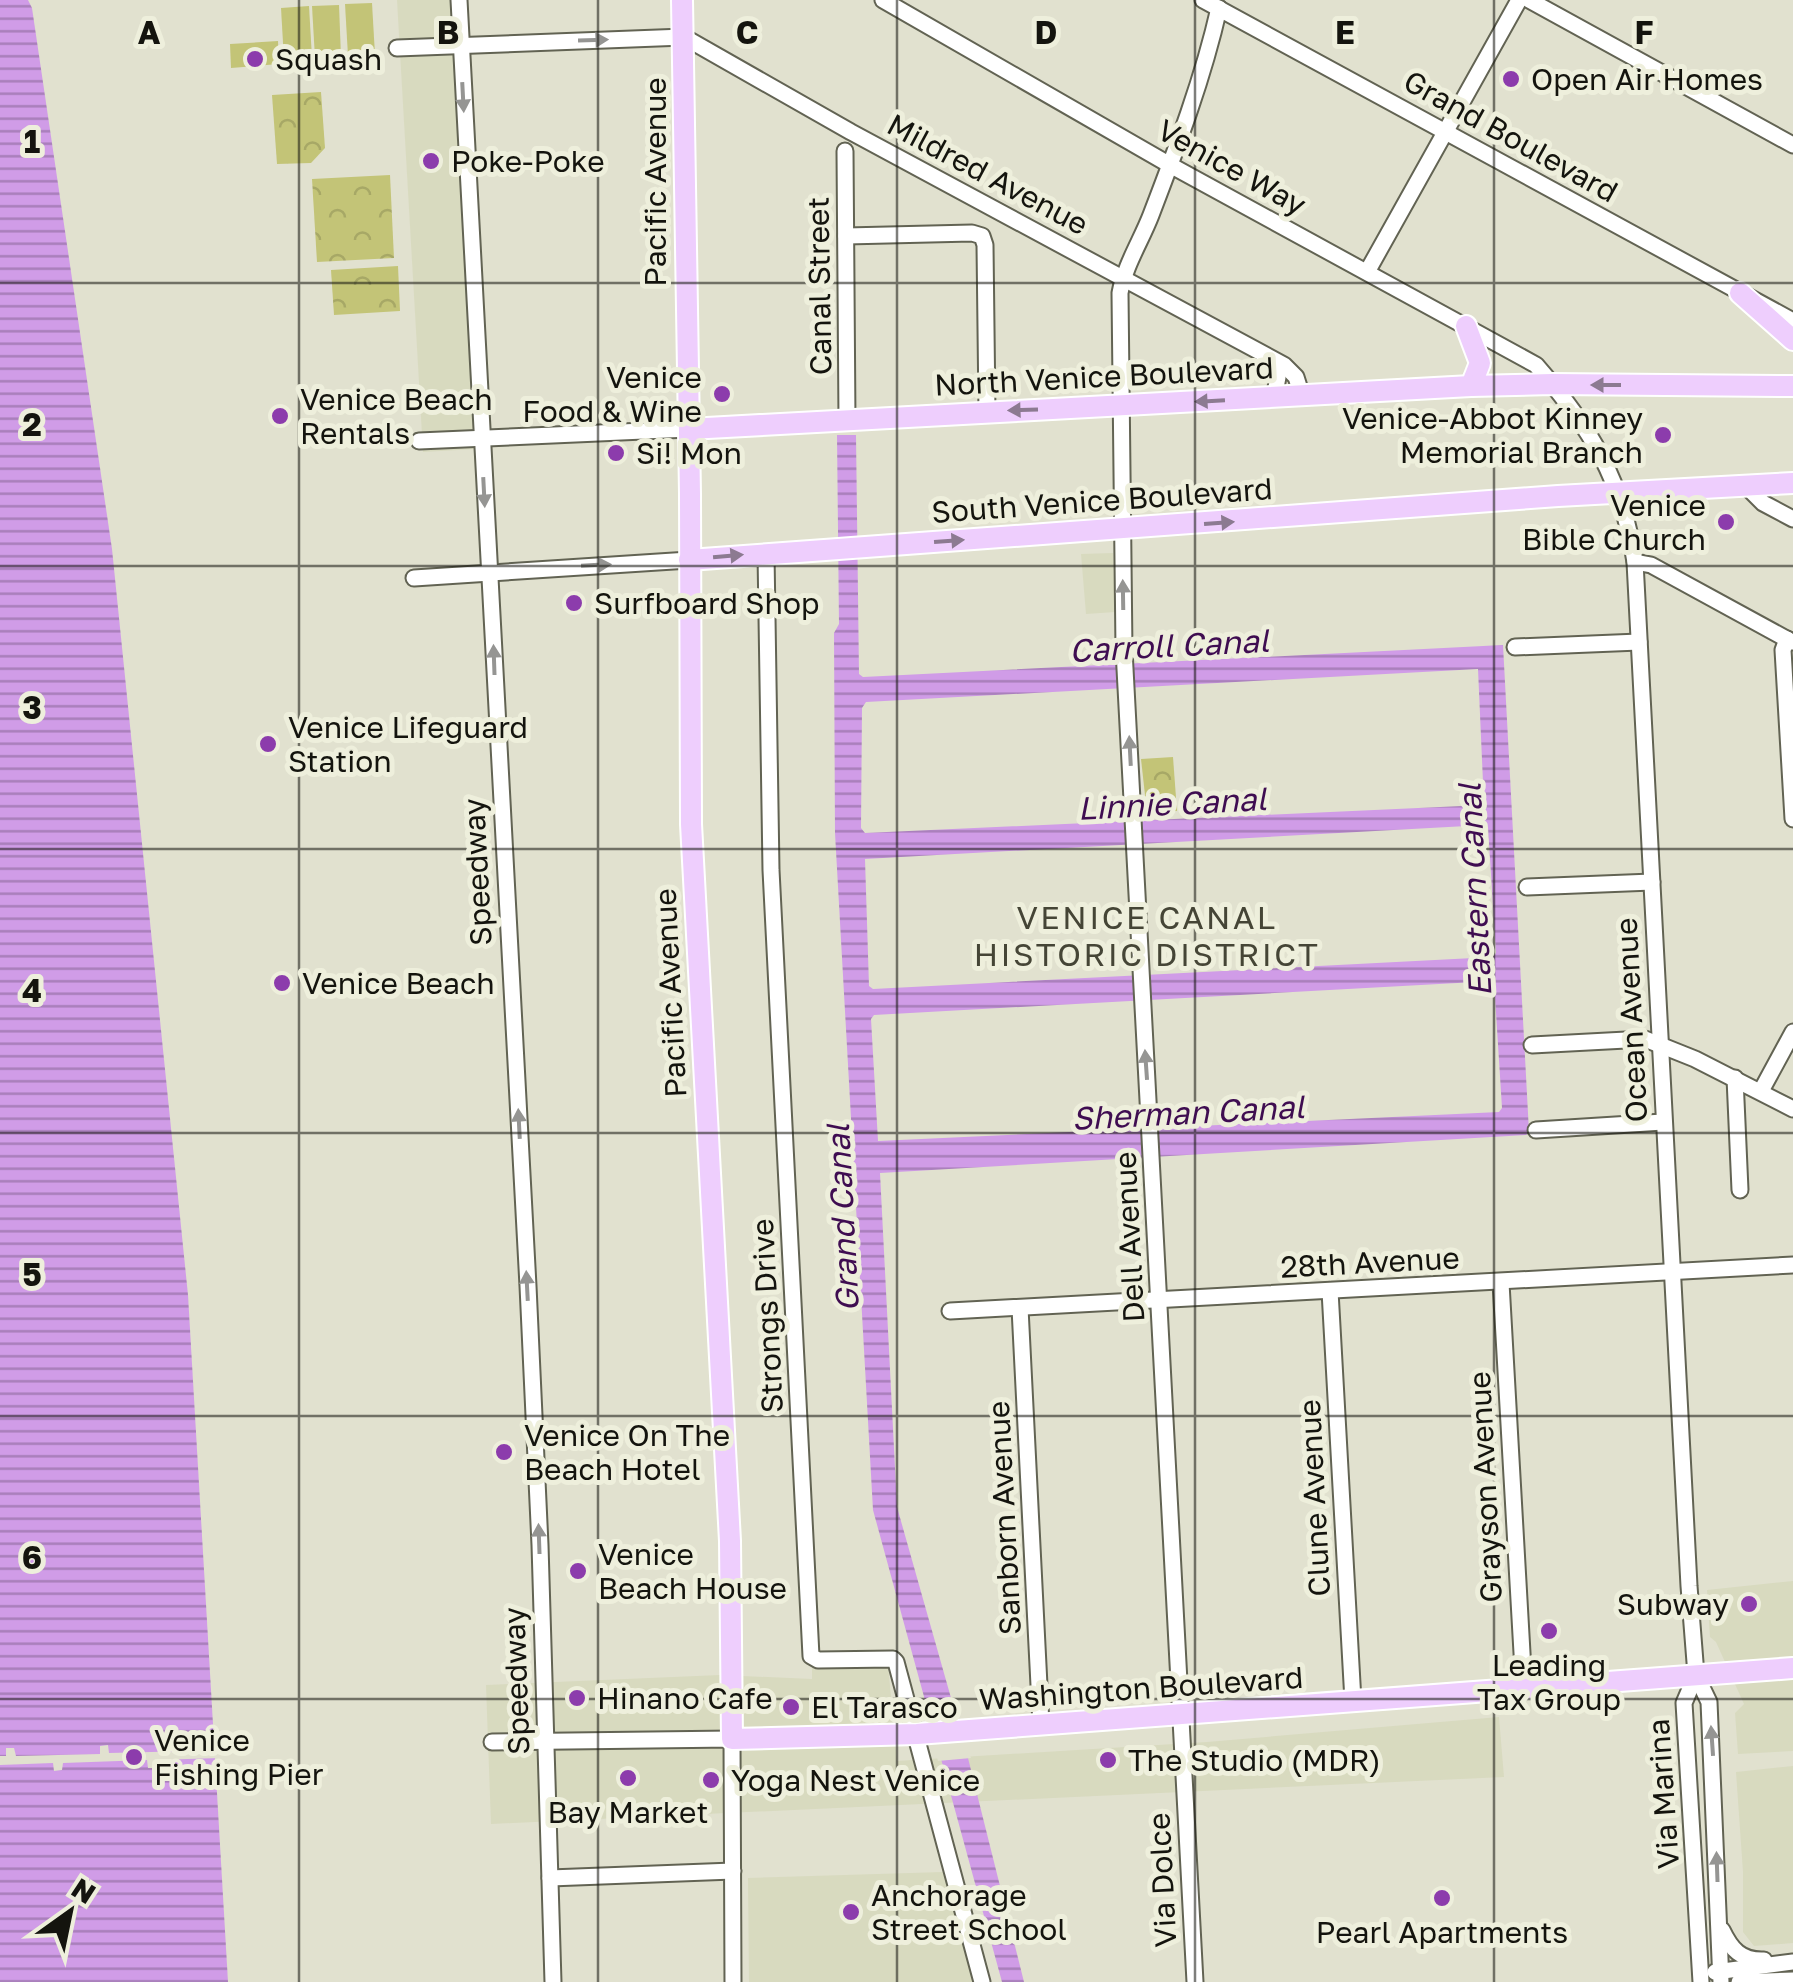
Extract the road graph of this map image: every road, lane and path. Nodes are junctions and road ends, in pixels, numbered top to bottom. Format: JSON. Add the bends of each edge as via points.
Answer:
{"nodes":[{"id":1,"x":459,"y":0,"type":"edge"},
{"id":2,"x":682,"y":0,"type":"edge"},
{"id":3,"x":882,"y":0,"type":"edge"},
{"id":4,"x":1203,"y":0,"type":"edge"},
{"id":5,"x":1519,"y":0,"type":"edge"},
{"id":6,"x":1529,"y":0,"type":"edge"},
{"id":7,"x":1219,"y":8,"type":"junction"},
{"id":8,"x":684,"y":37,"type":"junction"},
{"id":9,"x":461,"y":44,"type":"junction"},
{"id":10,"x":397,"y":48,"type":"dead end"},
{"id":11,"x":1444,"y":132,"type":"junction"},
{"id":12,"x":1793,"y":145,"type":"edge"},
{"id":13,"x":845,"y":151,"type":"dead end"},
{"id":14,"x":1170,"y":166,"type":"junction"},
{"id":15,"x":846,"y":236,"type":"junction"},
{"id":16,"x":1367,"y":272,"type":"junction"},
{"id":17,"x":1122,"y":276,"type":"junction"},
{"id":18,"x":1740,"y":294,"type":"junction"},
{"id":19,"x":1793,"y":321,"type":"edge"},
{"id":20,"x":1466,"y":326,"type":"junction"},
{"id":21,"x":1793,"y":340,"type":"edge"},
{"id":22,"x":1267,"y":357,"type":"junction"},
{"id":23,"x":1552,"y":384,"type":"junction"},
{"id":24,"x":1471,"y":386,"type":"junction"},
{"id":25,"x":1793,"y":386,"type":"edge"},
{"id":26,"x":1302,"y":396,"type":"junction"},
{"id":27,"x":1274,"y":398,"type":"junction"},
{"id":28,"x":1120,"y":406,"type":"junction"},
{"id":29,"x":988,"y":412,"type":"junction"},
{"id":30,"x":848,"y":420,"type":"junction"},
{"id":31,"x":689,"y":429,"type":"junction"},
{"id":32,"x":482,"y":439,"type":"junction"},
{"id":33,"x":418,"y":442,"type":"dead end"},
{"id":34,"x":1793,"y":483,"type":"edge"},
{"id":35,"x":1746,"y":486,"type":"junction"},
{"id":36,"x":1620,"y":494,"type":"junction"},
{"id":37,"x":1793,"y":519,"type":"edge"},
{"id":38,"x":1122,"y":530,"type":"junction"},
{"id":39,"x":766,"y":554,"type":"junction"},
{"id":40,"x":689,"y":560,"type":"junction"},
{"id":41,"x":1635,"y":562,"type":"junction"},
{"id":42,"x":489,"y":571,"type":"junction"},
{"id":43,"x":414,"y":578,"type":"dead end"},
{"id":44,"x":1790,"y":641,"type":"edge"},
{"id":45,"x":1639,"y":642,"type":"junction"},
{"id":46,"x":1515,"y":647,"type":"dead end"},
{"id":47,"x":1793,"y":819,"type":"edge"},
{"id":48,"x":1652,"y":882,"type":"junction"},
{"id":49,"x":1527,"y":887,"type":"dead end"},
{"id":50,"x":1793,"y":1032,"type":"edge"},
{"id":51,"x":1662,"y":1044,"type":"junction"},
{"id":52,"x":1532,"y":1045,"type":"dead end"},
{"id":53,"x":1736,"y":1078,"type":"junction"},
{"id":54,"x":1761,"y":1090,"type":"junction"},
{"id":55,"x":1793,"y":1109,"type":"edge"},
{"id":56,"x":1664,"y":1122,"type":"junction"},
{"id":57,"x":1536,"y":1130,"type":"dead end"},
{"id":58,"x":1740,"y":1190,"type":"dead end"},
{"id":59,"x":1793,"y":1265,"type":"edge"},
{"id":60,"x":1672,"y":1272,"type":"junction"},
{"id":61,"x":1500,"y":1283,"type":"junction"},
{"id":62,"x":1330,"y":1290,"type":"junction"},
{"id":63,"x":1160,"y":1300,"type":"junction"},
{"id":64,"x":1020,"y":1308,"type":"junction"},
{"id":65,"x":950,"y":1311,"type":"dead end"},
{"id":66,"x":1793,"y":1668,"type":"edge"},
{"id":67,"x":1696,"y":1675,"type":"junction"},
{"id":68,"x":1524,"y":1688,"type":"junction"},
{"id":69,"x":1354,"y":1701,"type":"junction"},
{"id":70,"x":1180,"y":1714,"type":"junction"},
{"id":71,"x":1042,"y":1725,"type":"junction"},
{"id":72,"x":924,"y":1734,"type":"junction"},
{"id":73,"x":732,"y":1739,"type":"junction"},
{"id":74,"x":492,"y":1742,"type":"dead end"},
{"id":75,"x":545,"y":1742,"type":"junction"},
{"id":76,"x":1715,"y":1809,"type":"junction"},
{"id":77,"x":1690,"y":1810,"type":"junction"},
{"id":78,"x":733,"y":1871,"type":"junction"},
{"id":79,"x":550,"y":1878,"type":"junction"},
{"id":80,"x":1719,"y":1925,"type":"junction"},
{"id":81,"x":1793,"y":1960,"type":"edge"},
{"id":82,"x":1701,"y":1977,"type":"edge"},
{"id":83,"x":1721,"y":1977,"type":"edge"},
{"id":84,"x":1792,"y":1981,"type":"edge"},
{"id":85,"x":553,"y":1982,"type":"edge"},
{"id":86,"x":733,"y":1982,"type":"edge"},
{"id":87,"x":982,"y":1982,"type":"edge"},
{"id":88,"x":1194,"y":1982,"type":"edge"},
{"id":89,"x":1739,"y":1982,"type":"edge"}],
"edges":[{"from":1,"to":9,"type":"street","name":"Speedway"},
{"from":2,"to":8,"type":"main road","name":"Pacific Avenue"},
{"from":3,"to":14,"type":"street","name":"Venice Way"},
{"from":4,"to":7,"type":"street","name":"Grand Boulevard"},
{"from":5,"to":11,"type":"street"},
{"from":6,"to":12,"type":"street"},
{"from":7,"to":11,"type":"street","name":"Grand Boulevard"},
{"from":7,"to":14,"type":"street"},
{"from":9,"to":8,"type":"street","one_way":true},
{"from":8,"to":17,"type":"street","name":"Mildred Avenue"},
{"from":8,"to":31,"type":"main road","name":"Pacific Avenue"},
{"from":9,"to":10,"type":"street"},
{"from":9,"to":32,"type":"street","name":"Speedway","one_way":true},
{"from":11,"to":16,"type":"street"},
{"from":11,"to":18,"type":"street","name":"Grand Boulevard"},
{"from":13,"to":15,"type":"street","name":"Canal Street"},
{"from":14,"to":16,"type":"street","name":"Venice Way"},
{"from":14,"to":17,"type":"street"},
{"from":15,"to":29,"type":"street","via":[[982,236]]},
{"from":15,"to":30,"type":"street","name":"Canal Street"},
{"from":16,"to":20,"type":"street","name":"Venice Way"},
{"from":17,"to":22,"type":"street","name":"Mildred Avenue"},
{"from":17,"to":28,"type":"street","name":"Dell Avenue"},
{"from":18,"to":19,"type":"street","name":"Grand Boulevard"},
{"from":18,"to":21,"type":"main road"},
{"from":20,"to":23,"type":"street","name":"Venice Way","via":[[1536,365]]},
{"from":20,"to":24,"type":"main road","via":[[1480,363]]},
{"from":22,"to":26,"type":"street","name":"Mildred Avenue","via":[[1290,370]]},
{"from":22,"to":27,"type":"street","via":[[1278,377]]},
{"from":23,"to":24,"type":"main road","name":"North Venice Boulevard"},
{"from":25,"to":23,"type":"main road","name":"North Venice Boulevard","one_way":true},
{"from":23,"to":36,"type":"street","name":"Ocean Avenue","via":[[1602,452]]},
{"from":24,"to":26,"type":"main road","name":"North Venice Boulevard"},
{"from":26,"to":27,"type":"main road","name":"North Venice Boulevard"},
{"from":27,"to":28,"type":"main road","name":"North Venice Boulevard","one_way":true},
{"from":28,"to":29,"type":"main road","name":"North Venice Boulevard","one_way":true},
{"from":28,"to":38,"type":"street","name":"Dell Avenue"},
{"from":29,"to":30,"type":"main road","name":"North Venice Boulevard"},
{"from":30,"to":31,"type":"main road","name":"North Venice Boulevard"},
{"from":31,"to":32,"type":"street","name":"North Venice Boulevard"},
{"from":31,"to":40,"type":"main road","name":"Pacific Avenue"},
{"from":32,"to":33,"type":"street","name":"North Venice Boulevard"},
{"from":32,"to":42,"type":"street","name":"Speedway","one_way":true},
{"from":34,"to":35,"type":"main road","name":"South Venice Boulevard"},
{"from":35,"to":36,"type":"main road","name":"South Venice Boulevard"},
{"from":35,"to":37,"type":"street"},
{"from":38,"to":36,"type":"main road","name":"South Venice Boulevard","one_way":true},
{"from":36,"to":41,"type":"street","name":"Ocean Avenue"},
{"from":39,"to":38,"type":"main road","name":"South Venice Boulevard","one_way":true},
{"from":63,"to":38,"type":"street","name":"Dell Avenue","one_way":true},
{"from":40,"to":39,"type":"main road","name":"South Venice Boulevard","one_way":true},
{"from":39,"to":72,"type":"street","name":"Strongs Drive","via":[[771,870],[810,1656],[892,1659]]},
{"from":42,"to":40,"type":"street","name":"South Venice Boulevard","one_way":true},
{"from":40,"to":73,"type":"main road","name":"Pacific Avenue","via":[[691,824],[729,1524]]},
{"from":41,"to":44,"type":"street","via":[[1652,565]]},
{"from":41,"to":45,"type":"street","name":"Ocean Avenue"},
{"from":42,"to":43,"type":"street","name":"South Venice Boulevard"},
{"from":75,"to":42,"type":"street","name":"Speedway","one_way":true},
{"from":44,"to":47,"type":"street","via":[[1783,650]]},
{"from":45,"to":46,"type":"street"},
{"from":45,"to":48,"type":"street","name":"Ocean Avenue"},
{"from":48,"to":49,"type":"street"},
{"from":48,"to":51,"type":"street","name":"Ocean Avenue"},
{"from":50,"to":54,"type":"street"},
{"from":51,"to":52,"type":"street","via":[[1645,1039]]},
{"from":51,"to":53,"type":"street"},
{"from":51,"to":56,"type":"street","name":"Ocean Avenue"},
{"from":53,"to":54,"type":"street"},
{"from":53,"to":58,"type":"street"},
{"from":54,"to":55,"type":"street"},
{"from":56,"to":57,"type":"street"},
{"from":56,"to":60,"type":"street","name":"Ocean Avenue"},
{"from":59,"to":60,"type":"street","name":"28th Avenue"},
{"from":60,"to":61,"type":"street","name":"28th Avenue"},
{"from":60,"to":67,"type":"street","name":"Ocean Avenue"},
{"from":61,"to":62,"type":"street","name":"28th Avenue"},
{"from":61,"to":68,"type":"street","name":"Grayson Avenue"},
{"from":62,"to":63,"type":"street","name":"28th Avenue"},
{"from":62,"to":69,"type":"street","name":"Clune Avenue"},
{"from":63,"to":64,"type":"street","name":"28th Avenue"},
{"from":63,"to":70,"type":"street","name":"Dell Avenue"},
{"from":64,"to":65,"type":"street","name":"28th Avenue"},
{"from":64,"to":71,"type":"street","name":"Sanborn Avenue"},
{"from":66,"to":67,"type":"main road","name":"Washington Boulevard"},
{"from":67,"to":68,"type":"main road","name":"Washington Boulevard"},
{"from":76,"to":67,"type":"street","name":"Via Marina","one_way":true,"via":[[1709,1702]]},
{"from":67,"to":77,"type":"street","name":"Via Marina","via":[[1684,1703]]},
{"from":68,"to":69,"type":"main road","name":"Washington Boulevard"},
{"from":69,"to":70,"type":"main road","name":"Washington Boulevard"},
{"from":70,"to":71,"type":"main road","name":"Washington Boulevard"},
{"from":70,"to":88,"type":"street","name":"Via Dolce"},
{"from":71,"to":72,"type":"main road","name":"Washington Boulevard"},
{"from":72,"to":73,"type":"main road","name":"Washington Boulevard"},
{"from":72,"to":87,"type":"street","name":"Strongs Drive"},
{"from":73,"to":75,"type":"street","name":"Washington Boulevard"},
{"from":73,"to":78,"type":"street","name":"Pacific Avenue"},
{"from":74,"to":75,"type":"street","name":"Washington Boulevard"},
{"from":75,"to":79,"type":"street","name":"Speedway"},
{"from":76,"to":77,"type":"street"},
{"from":80,"to":76,"type":"street","name":"Via Marina","one_way":true},
{"from":77,"to":82,"type":"street","name":"Via Marina"},
{"from":78,"to":79,"type":"street"},
{"from":78,"to":86,"type":"street","name":"Pacific Avenue"},
{"from":79,"to":85,"type":"street","name":"Speedway"},
{"from":80,"to":81,"type":"street","via":[[1737,1954]]},
{"from":80,"to":83,"type":"street","name":"Via Marina"},
{"from":81,"to":83,"type":"street"},
{"from":82,"to":83,"type":"street"},
{"from":84,"to":89,"type":"street"}]}
